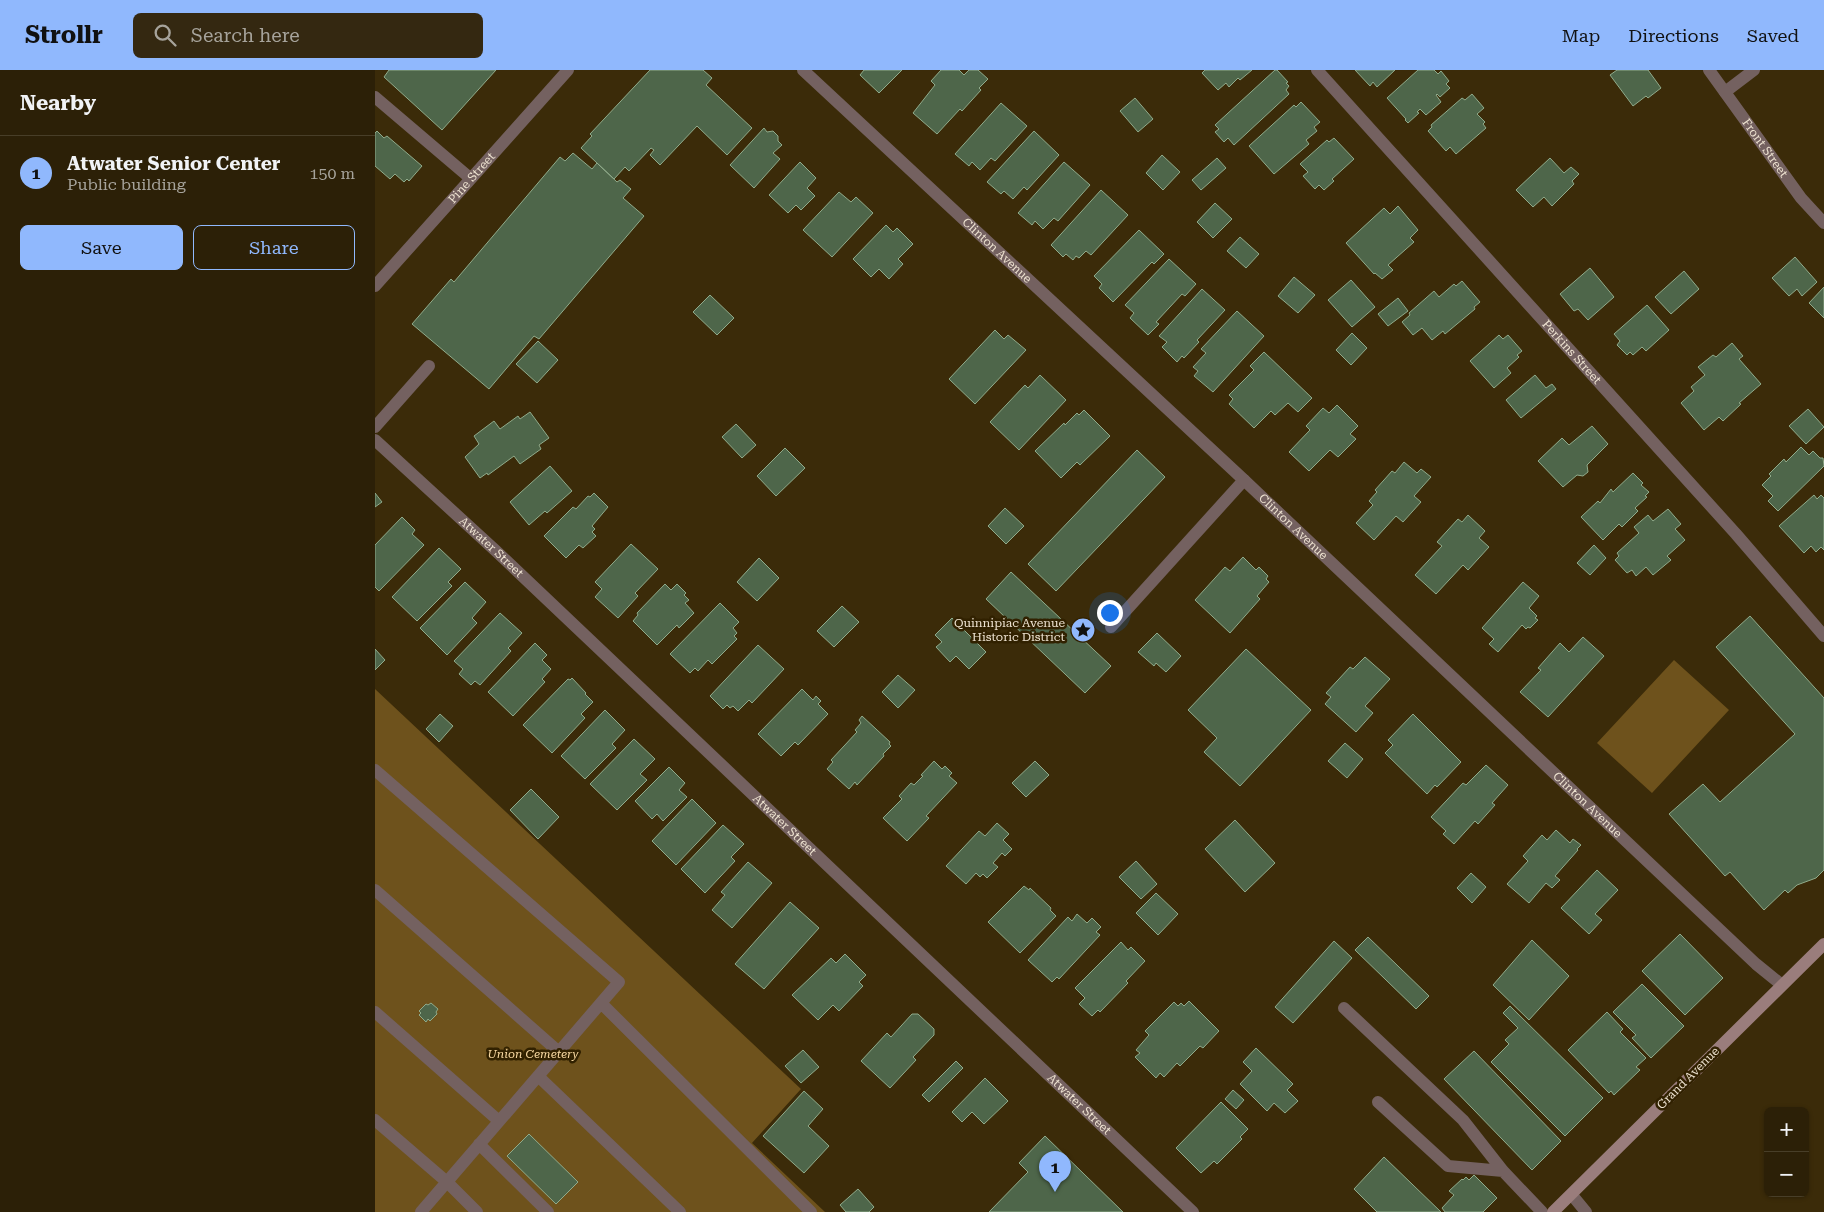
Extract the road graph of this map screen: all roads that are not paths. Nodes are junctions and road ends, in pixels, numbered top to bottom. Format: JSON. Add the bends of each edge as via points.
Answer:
{"nodes":[{"id":1,"x":568,"y":70,"type":"edge"},
{"id":2,"x":803,"y":70,"type":"edge"},
{"id":3,"x":1317,"y":70,"type":"edge"},
{"id":4,"x":1709,"y":70,"type":"edge"},
{"id":5,"x":1754,"y":70,"type":"edge"},
{"id":6,"x":1725,"y":92,"type":"junction"},
{"id":7,"x":375,"y":98,"type":"edge"},
{"id":8,"x":469,"y":178,"type":"junction"},
{"id":9,"x":1824,"y":224,"type":"edge"},
{"id":10,"x":375,"y":286,"type":"edge"},
{"id":11,"x":429,"y":366,"type":"dead end"},
{"id":12,"x":375,"y":427,"type":"edge"},
{"id":13,"x":375,"y":440,"type":"edge"},
{"id":14,"x":1244,"y":480,"type":"junction"},
{"id":15,"x":1111,"y":626,"type":"dead end"},
{"id":16,"x":1824,"y":636,"type":"edge"},
{"id":17,"x":375,"y":770,"type":"edge"},
{"id":18,"x":375,"y":890,"type":"edge"},
{"id":19,"x":1824,"y":944,"type":"edge"},
{"id":20,"x":1781,"y":985,"type":"junction"},
{"id":21,"x":601,"y":1004,"type":"junction"},
{"id":22,"x":1344,"y":1008,"type":"dead end"},
{"id":23,"x":375,"y":1012,"type":"edge"},
{"id":24,"x":559,"y":1052,"type":"junction"},
{"id":25,"x":538,"y":1076,"type":"junction"},
{"id":26,"x":1377,"y":1102,"type":"dead end"},
{"id":27,"x":375,"y":1120,"type":"edge"},
{"id":28,"x":499,"y":1121,"type":"junction"},
{"id":29,"x":479,"y":1144,"type":"junction"},
{"id":30,"x":1503,"y":1172,"type":"junction"},
{"id":31,"x":447,"y":1182,"type":"junction"},
{"id":32,"x":1572,"y":1195,"type":"junction"},
{"id":33,"x":421,"y":1212,"type":"edge"},
{"id":34,"x":477,"y":1212,"type":"edge"},
{"id":35,"x":548,"y":1212,"type":"edge"},
{"id":36,"x":680,"y":1212,"type":"edge"},
{"id":37,"x":811,"y":1212,"type":"edge"},
{"id":38,"x":1193,"y":1212,"type":"edge"},
{"id":39,"x":1542,"y":1212,"type":"edge"},
{"id":40,"x":1553,"y":1212,"type":"edge"},
{"id":41,"x":1586,"y":1212,"type":"edge"}],
"edges":[{"from":1,"to":8,"type":"street","name":"Pine Street"},
{"from":2,"to":14,"type":"street","name":"Clinton Avenue"},
{"from":3,"to":16,"type":"street","name":"Perkins Street"},
{"from":4,"to":6,"type":"street","name":"Front Street"},
{"from":5,"to":6,"type":"street"},
{"from":6,"to":9,"type":"street","name":"Front Street","via":[[1801,198]]},
{"from":7,"to":8,"type":"street"},
{"from":8,"to":10,"type":"street","name":"Pine Street"},
{"from":11,"to":12,"type":"street"},
{"from":13,"to":38,"type":"street","name":"Atwater Street"},
{"from":14,"to":15,"type":"street"},
{"from":14,"to":20,"type":"street","name":"Clinton Avenue"},
{"from":17,"to":21,"type":"street","via":[[619,982]]},
{"from":18,"to":24,"type":"street"},
{"from":19,"to":20,"type":"main road","name":"Grand Avenue"},
{"from":20,"to":32,"type":"main road","name":"Grand Avenue"},
{"from":21,"to":24,"type":"street"},
{"from":21,"to":37,"type":"street"},
{"from":22,"to":30,"type":"street","via":[[1463,1120]]},
{"from":23,"to":28,"type":"street"},
{"from":24,"to":25,"type":"street"},
{"from":25,"to":28,"type":"street"},
{"from":25,"to":36,"type":"street"},
{"from":26,"to":30,"type":"street","via":[[1448,1166]]},
{"from":27,"to":31,"type":"street"},
{"from":28,"to":29,"type":"street"},
{"from":29,"to":31,"type":"street"},
{"from":29,"to":35,"type":"street"},
{"from":30,"to":39,"type":"street"},
{"from":31,"to":33,"type":"street"},
{"from":31,"to":34,"type":"street"},
{"from":32,"to":40,"type":"main road","name":"Grand Avenue"},
{"from":32,"to":41,"type":"street"}]}
